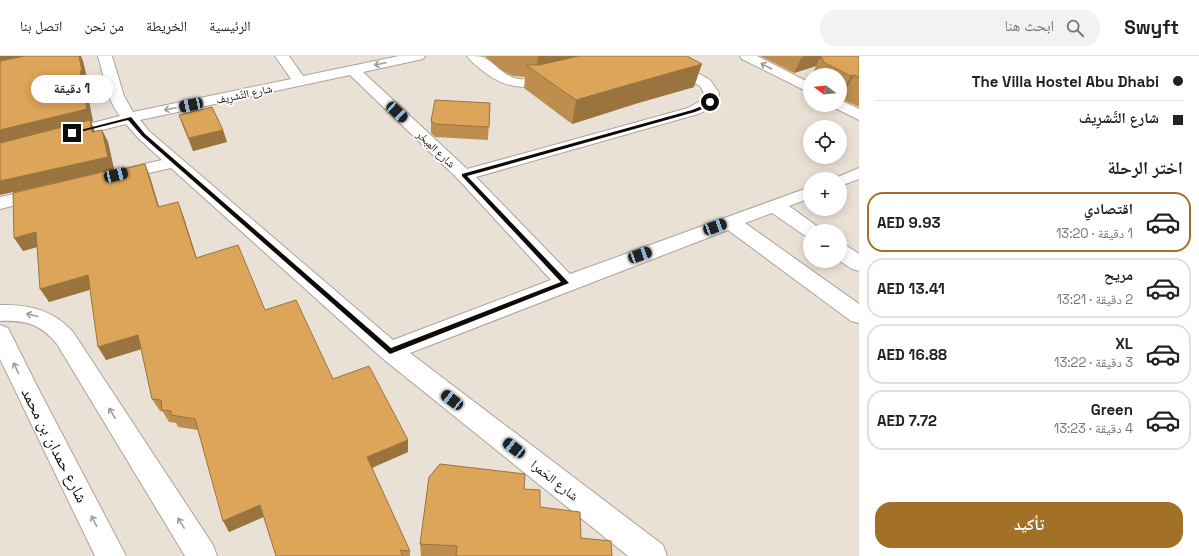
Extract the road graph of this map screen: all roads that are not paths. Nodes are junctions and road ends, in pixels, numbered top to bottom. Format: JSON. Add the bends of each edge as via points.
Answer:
{"nodes":[{"id":1,"x":105,"y":56,"type":"edge"},
{"id":2,"x":282,"y":56,"type":"edge"},
{"id":3,"x":418,"y":56,"type":"edge"},
{"id":4,"x":474,"y":56,"type":"edge"},
{"id":5,"x":658,"y":56,"type":"edge"},
{"id":6,"x":747,"y":56,"type":"edge"},
{"id":7,"x":353,"y":70,"type":"junction"},
{"id":8,"x":570,"y":75,"type":"edge"},
{"id":9,"x":803,"y":81,"type":"edge"},
{"id":10,"x":300,"y":82,"type":"junction"},
{"id":11,"x":847,"y":109,"type":"edge"},
{"id":12,"x":859,"y":115,"type":"edge"},
{"id":13,"x":129,"y":118,"type":"junction"},
{"id":14,"x":46,"y":139,"type":"edge"},
{"id":15,"x":174,"y":162,"type":"junction"},
{"id":16,"x":859,"y":174,"type":"edge"},
{"id":17,"x":464,"y":175,"type":"junction"},
{"id":18,"x":106,"y":178,"type":"edge"},
{"id":19,"x":847,"y":178,"type":"edge"},
{"id":20,"x":60,"y":188,"type":"edge"},
{"id":21,"x":803,"y":195,"type":"edge"},
{"id":22,"x":0,"y":203,"type":"edge"},
{"id":23,"x":774,"y":205,"type":"junction"},
{"id":24,"x":730,"y":222,"type":"junction"},
{"id":25,"x":803,"y":225,"type":"edge"},
{"id":26,"x":847,"y":256,"type":"edge"},
{"id":27,"x":859,"y":264,"type":"edge"},
{"id":28,"x":566,"y":283,"type":"junction"},
{"id":29,"x":0,"y":313,"type":"edge"},
{"id":30,"x":859,"y":315,"type":"edge"},
{"id":31,"x":0,"y":334,"type":"edge"},
{"id":32,"x":390,"y":351,"type":"junction"},
{"id":33,"x":111,"y":556,"type":"edge"},
{"id":34,"x":202,"y":556,"type":"edge"},
{"id":35,"x":652,"y":556,"type":"edge"}],
"edges":[{"from":1,"to":13,"type":"street","name":"شارع الحَمرا","via":[[117,96]]},
{"from":2,"to":10,"type":"street"},
{"from":3,"to":7,"type":"street","name":"شارع التَّشرِيف","one_way":true},
{"from":4,"to":8,"type":"street","via":[[500,78],[510,82],[535,83]]},
{"from":5,"to":17,"type":"street","via":[[705,83],[711,89],[710,102],[693,111]]},
{"from":9,"to":6,"type":"street","one_way":true,"via":[[793,80]]},
{"from":7,"to":10,"type":"street","name":"شارع التَّشرِيف"},
{"from":7,"to":17,"type":"street","name":"شارع المِبخَر"},
{"from":10,"to":13,"type":"street","name":"شارع التَّشرِيف","one_way":true},
{"from":11,"to":12,"type":"street"},
{"from":13,"to":14,"type":"street","name":"شارع التَّشرِيف"},
{"from":13,"to":15,"type":"street","name":"شارع الحَمرا"},
{"from":15,"to":18,"type":"street"},
{"from":15,"to":32,"type":"street","name":"شارع الحَمرا"},
{"from":16,"to":19,"type":"street"},
{"from":17,"to":28,"type":"street","name":"شارع المِبخَر"},
{"from":20,"to":22,"type":"street"},
{"from":21,"to":23,"type":"street"},
{"from":23,"to":24,"type":"street"},
{"from":23,"to":25,"type":"street"},
{"from":24,"to":28,"type":"street"},
{"from":24,"to":30,"type":"street"},
{"from":26,"to":27,"type":"street"},
{"from":28,"to":32,"type":"street"},
{"from":34,"to":29,"type":"street","one_way":true,"via":[[58,328],[36,316]]},
{"from":33,"to":31,"type":"street","name":"شارع حمدان بن محمد","one_way":true},
{"from":32,"to":35,"type":"street","name":"شارع الحَمرا"}]}
